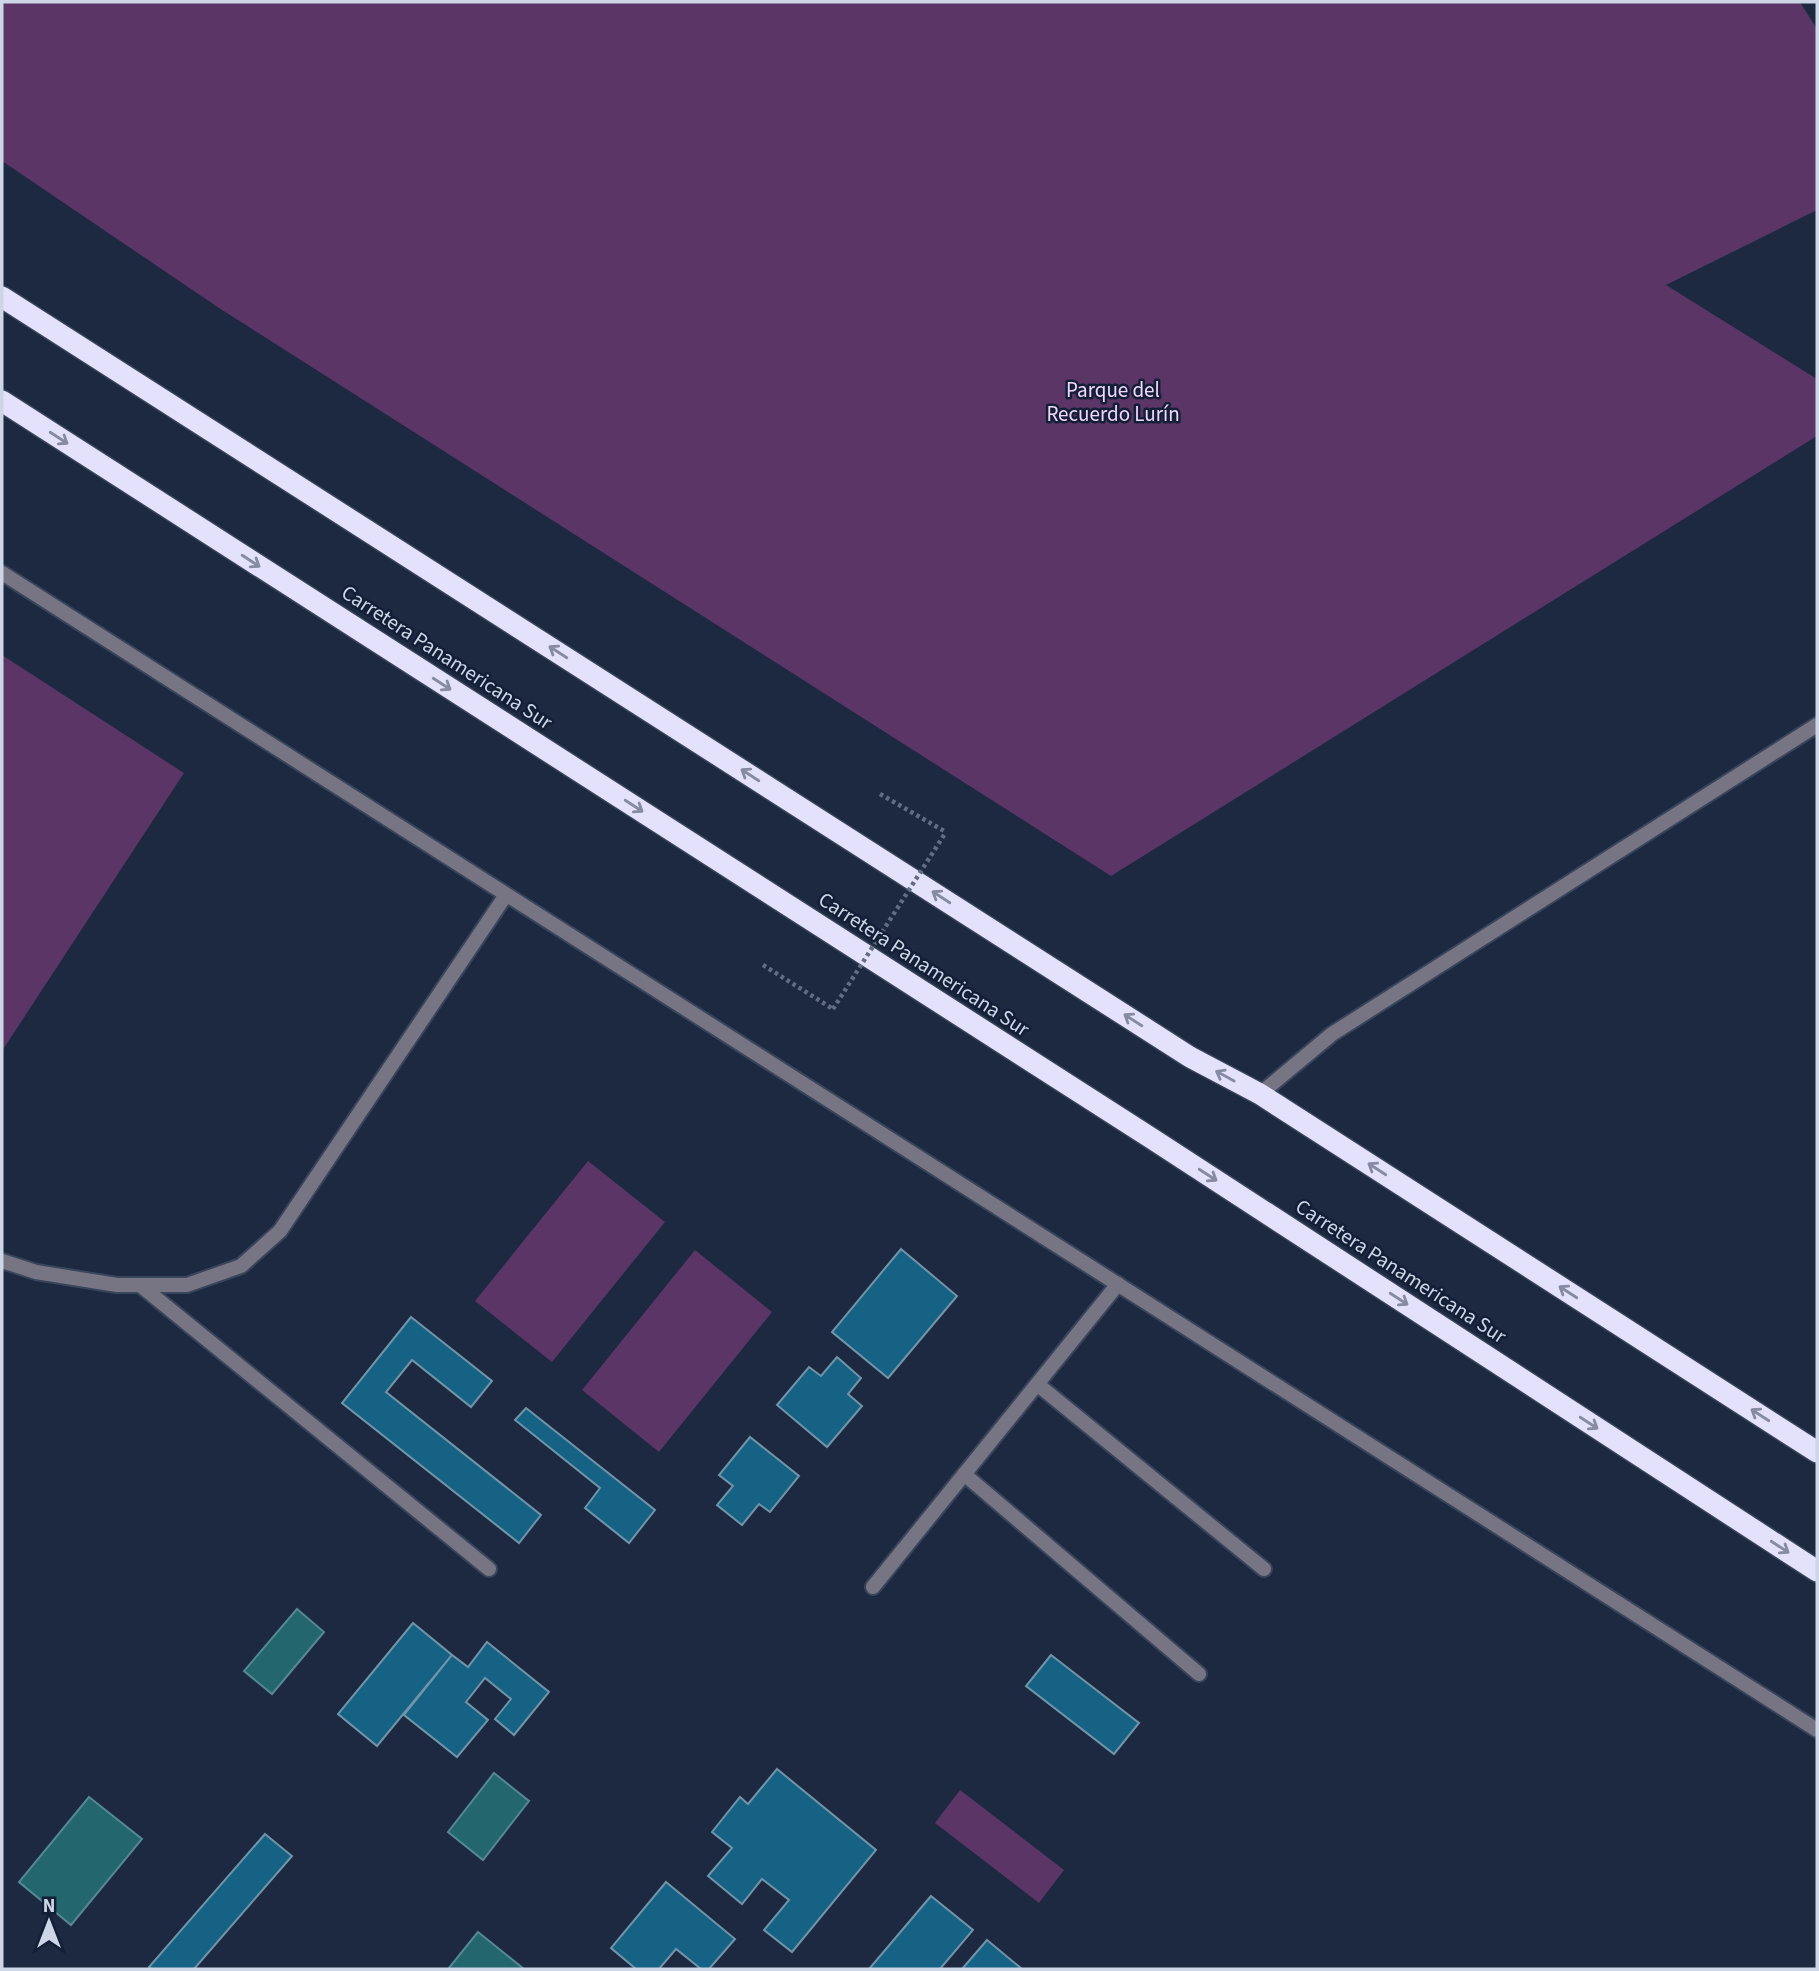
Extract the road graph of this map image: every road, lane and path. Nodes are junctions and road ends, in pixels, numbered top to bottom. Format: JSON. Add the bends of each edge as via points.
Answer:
{"nodes":[{"id":1,"x":2,"y":297,"type":"edge"},
{"id":2,"x":2,"y":401,"type":"edge"},
{"id":3,"x":2,"y":573,"type":"edge"},
{"id":4,"x":1817,"y":725,"type":"edge"},
{"id":5,"x":880,"y":794,"type":"dead end"},
{"id":6,"x":506,"y":894,"type":"junction"},
{"id":7,"x":763,"y":965,"type":"dead end"},
{"id":8,"x":1260,"y":1094,"type":"junction"},
{"id":9,"x":2,"y":1261,"type":"edge"},
{"id":10,"x":1118,"y":1284,"type":"junction"},
{"id":11,"x":140,"y":1285,"type":"junction"},
{"id":12,"x":1037,"y":1384,"type":"junction"},
{"id":13,"x":1817,"y":1452,"type":"edge"},
{"id":14,"x":964,"y":1474,"type":"junction"},
{"id":15,"x":489,"y":1569,"type":"dead end"},
{"id":16,"x":1264,"y":1569,"type":"dead end"},
{"id":17,"x":1817,"y":1571,"type":"edge"},
{"id":18,"x":873,"y":1587,"type":"dead end"},
{"id":19,"x":1199,"y":1674,"type":"dead end"},
{"id":20,"x":1817,"y":1730,"type":"edge"}],
"edges":[{"from":8,"to":1,"type":"highway","one_way":true,"via":[[1179,1049]]},
{"from":2,"to":17,"type":"highway","name":"Carretera Panamericana Sur","one_way":true},
{"from":3,"to":6,"type":"street"},
{"from":4,"to":8,"type":"street","via":[[1332,1034]]},
{"from":5,"to":7,"type":"path","bridge":true,"via":[[946,831],[833,1009]]},
{"from":6,"to":10,"type":"street"},
{"from":6,"to":11,"type":"street","via":[[280,1231],[241,1266],[187,1285]]},
{"from":13,"to":8,"type":"highway","one_way":true},
{"from":9,"to":11,"type":"street","via":[[36,1272]]},
{"from":10,"to":12,"type":"street"},
{"from":10,"to":20,"type":"street"},
{"from":11,"to":15,"type":"street"},
{"from":12,"to":14,"type":"street"},
{"from":12,"to":16,"type":"street"},
{"from":14,"to":18,"type":"street"},
{"from":14,"to":19,"type":"street"}]}
